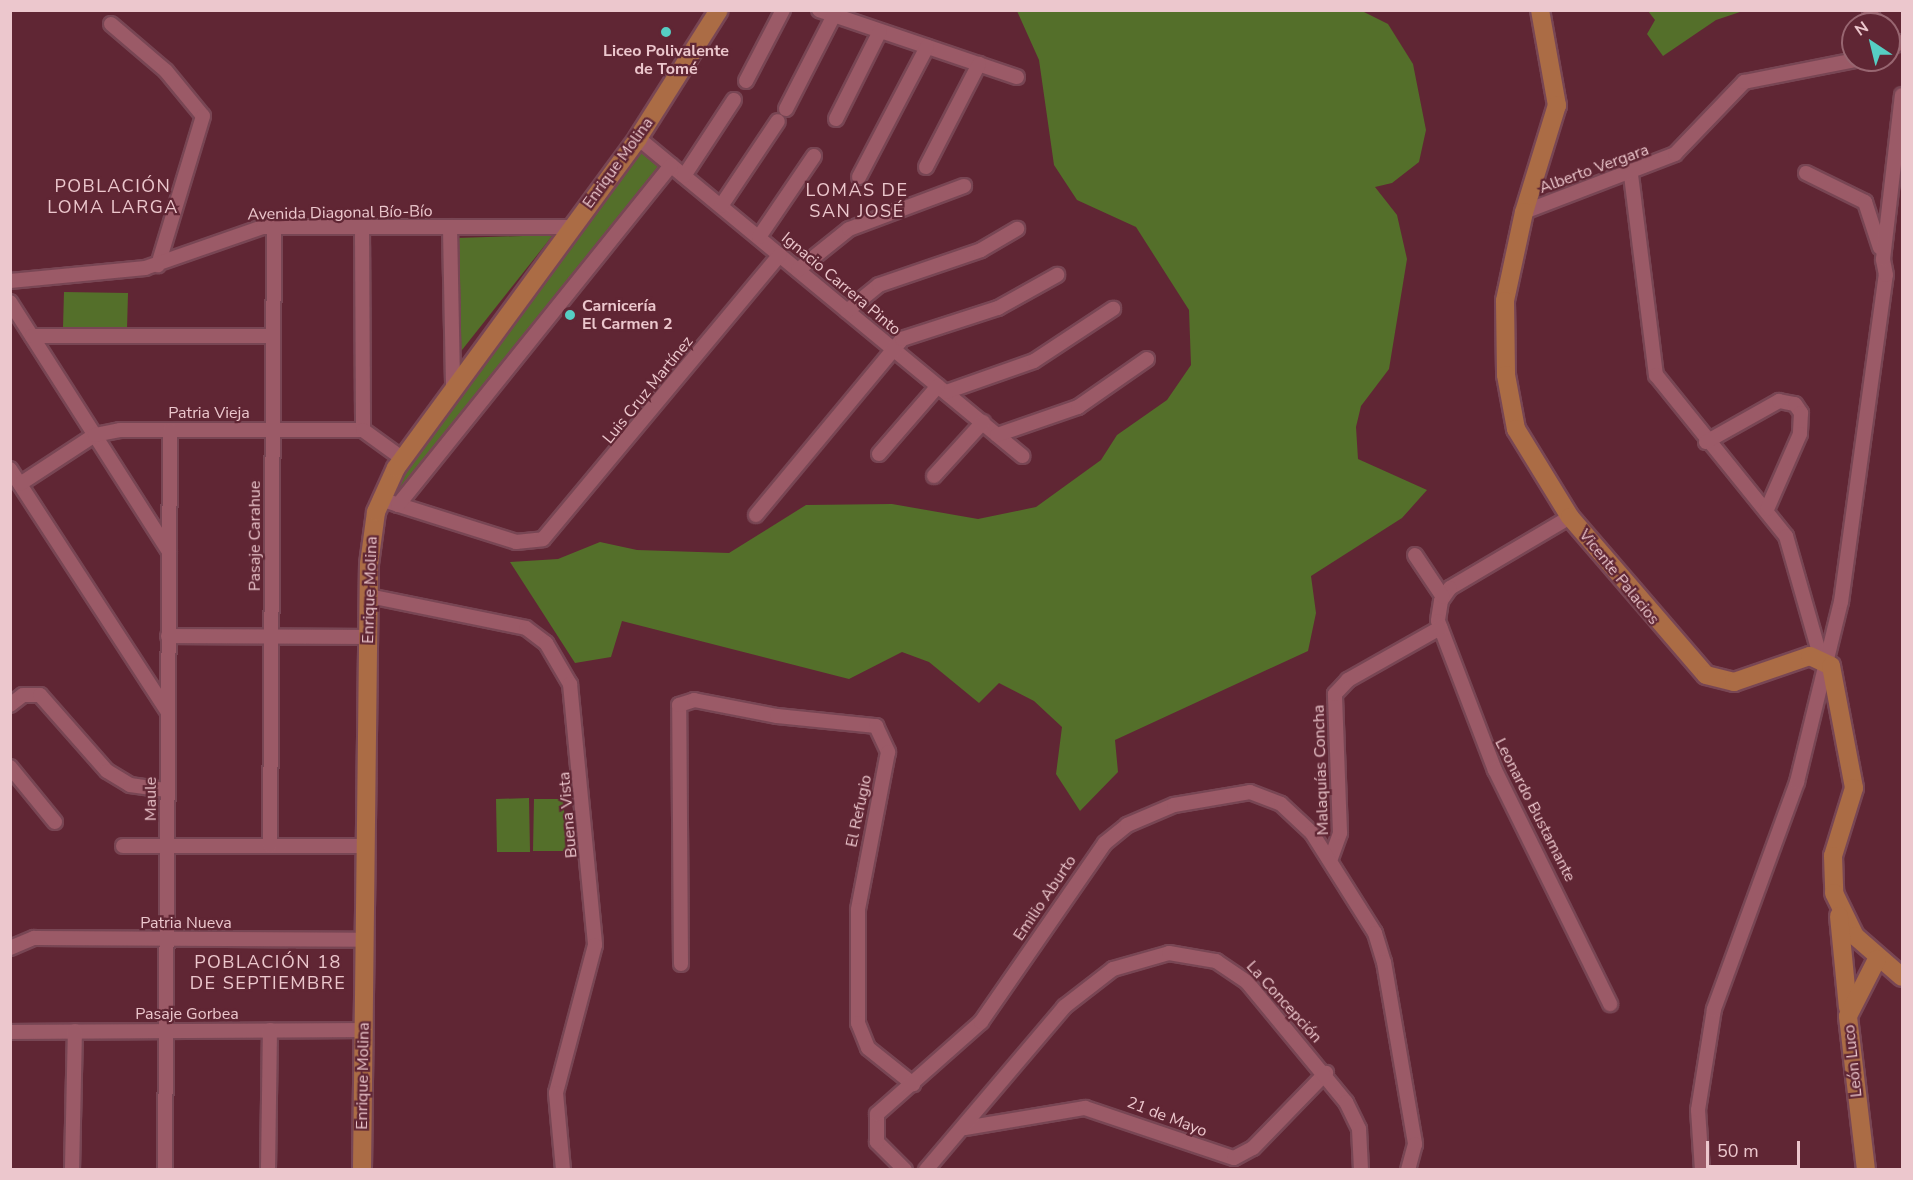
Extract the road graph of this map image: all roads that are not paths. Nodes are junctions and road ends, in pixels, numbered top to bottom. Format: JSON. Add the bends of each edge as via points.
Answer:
{"nodes":[{"id":1,"x":719,"y":10,"type":"edge"},
{"id":2,"x":783,"y":10,"type":"edge"},
{"id":3,"x":819,"y":10,"type":"edge"},
{"id":4,"x":1540,"y":10,"type":"edge"},
{"id":5,"x":834,"y":15,"type":"junction"},
{"id":6,"x":111,"y":24,"type":"dead end"},
{"id":7,"x":880,"y":31,"type":"junction"},
{"id":8,"x":927,"y":46,"type":"junction"},
{"id":9,"x":1841,"y":63,"type":"edge"},
{"id":10,"x":978,"y":64,"type":"junction"},
{"id":11,"x":1017,"y":77,"type":"dead end"},
{"id":12,"x":746,"y":81,"type":"dead end"},
{"id":13,"x":1902,"y":95,"type":"edge"},
{"id":14,"x":734,"y":100,"type":"dead end"},
{"id":15,"x":836,"y":119,"type":"dead end"},
{"id":16,"x":638,"y":138,"type":"junction"},
{"id":17,"x":814,"y":156,"type":"dead end"},
{"id":18,"x":671,"y":165,"type":"junction"},
{"id":19,"x":926,"y":167,"type":"dead end"},
{"id":20,"x":1806,"y":173,"type":"dead end"},
{"id":21,"x":1631,"y":175,"type":"junction"},
{"id":22,"x":684,"y":176,"type":"junction"},
{"id":23,"x":859,"y":177,"type":"dead end"},
{"id":24,"x":964,"y":186,"type":"dead end"},
{"id":25,"x":721,"y":206,"type":"junction"},
{"id":26,"x":1524,"y":212,"type":"junction"},
{"id":27,"x":274,"y":227,"type":"junction"},
{"id":28,"x":362,"y":227,"type":"junction"},
{"id":29,"x":450,"y":227,"type":"junction"},
{"id":30,"x":571,"y":227,"type":"junction"},
{"id":31,"x":1017,"y":229,"type":"dead end"},
{"id":32,"x":759,"y":237,"type":"junction"},
{"id":33,"x":780,"y":255,"type":"junction"},
{"id":34,"x":1883,"y":259,"type":"junction"},
{"id":35,"x":159,"y":265,"type":"junction"},
{"id":36,"x":798,"y":270,"type":"junction"},
{"id":37,"x":1058,"y":275,"type":"dead end"},
{"id":38,"x":10,"y":281,"type":"edge"},
{"id":39,"x":10,"y":302,"type":"edge"},
{"id":40,"x":1113,"y":309,"type":"dead end"},
{"id":41,"x":847,"y":311,"type":"junction"},
{"id":42,"x":32,"y":336,"type":"junction"},
{"id":43,"x":273,"y":336,"type":"junction"},
{"id":44,"x":892,"y":348,"type":"junction"},
{"id":45,"x":1147,"y":359,"type":"dead end"},
{"id":46,"x":942,"y":389,"type":"junction"},
{"id":47,"x":453,"y":390,"type":"junction"},
{"id":48,"x":982,"y":422,"type":"junction"},
{"id":49,"x":170,"y":430,"type":"junction"},
{"id":50,"x":273,"y":430,"type":"junction"},
{"id":51,"x":363,"y":430,"type":"junction"},
{"id":52,"x":95,"y":435,"type":"junction"},
{"id":53,"x":997,"y":435,"type":"junction"},
{"id":54,"x":1706,"y":442,"type":"junction"},
{"id":55,"x":879,"y":454,"type":"dead end"},
{"id":56,"x":1023,"y":456,"type":"dead end"},
{"id":57,"x":403,"y":459,"type":"junction"},
{"id":58,"x":10,"y":469,"type":"edge"},
{"id":59,"x":934,"y":476,"type":"dead end"},
{"id":60,"x":20,"y":484,"type":"junction"},
{"id":61,"x":380,"y":500,"type":"junction"},
{"id":62,"x":398,"y":505,"type":"junction"},
{"id":63,"x":1767,"y":509,"type":"junction"},
{"id":64,"x":756,"y":514,"type":"dead end"},
{"id":65,"x":1570,"y":517,"type":"junction"},
{"id":66,"x":169,"y":552,"type":"junction"},
{"id":67,"x":1414,"y":555,"type":"dead end"},
{"id":68,"x":369,"y":596,"type":"junction"},
{"id":69,"x":1443,"y":597,"type":"junction"},
{"id":70,"x":1440,"y":628,"type":"junction"},
{"id":71,"x":168,"y":636,"type":"junction"},
{"id":72,"x":271,"y":637,"type":"junction"},
{"id":73,"x":369,"y":637,"type":"junction"},
{"id":74,"x":1824,"y":660,"type":"junction"},
{"id":75,"x":10,"y":705,"type":"edge"},
{"id":76,"x":168,"y":712,"type":"junction"},
{"id":77,"x":10,"y":767,"type":"edge"},
{"id":78,"x":167,"y":790,"type":"junction"},
{"id":79,"x":55,"y":822,"type":"dead end"},
{"id":80,"x":123,"y":846,"type":"dead end"},
{"id":81,"x":167,"y":846,"type":"junction"},
{"id":82,"x":270,"y":846,"type":"junction"},
{"id":83,"x":366,"y":846,"type":"junction"},
{"id":84,"x":1331,"y":858,"type":"junction"},
{"id":85,"x":1838,"y":906,"type":"junction"},
{"id":86,"x":166,"y":939,"type":"junction"},
{"id":87,"x":365,"y":940,"type":"junction"},
{"id":88,"x":10,"y":948,"type":"edge"},
{"id":89,"x":1877,"y":959,"type":"junction"},
{"id":90,"x":681,"y":964,"type":"dead end"},
{"id":91,"x":1902,"y":977,"type":"edge"},
{"id":92,"x":1610,"y":1004,"type":"dead end"},
{"id":93,"x":1848,"y":1016,"type":"junction"},
{"id":94,"x":364,"y":1029,"type":"junction"},
{"id":95,"x":270,"y":1030,"type":"junction"},
{"id":96,"x":75,"y":1031,"type":"junction"},
{"id":97,"x":166,"y":1031,"type":"junction"},
{"id":98,"x":10,"y":1032,"type":"edge"},
{"id":99,"x":1326,"y":1073,"type":"junction"},
{"id":100,"x":913,"y":1084,"type":"junction"},
{"id":101,"x":965,"y":1128,"type":"junction"},
{"id":102,"x":72,"y":1170,"type":"edge"},
{"id":103,"x":165,"y":1170,"type":"edge"},
{"id":104,"x":268,"y":1170,"type":"edge"},
{"id":105,"x":362,"y":1170,"type":"edge"},
{"id":106,"x":563,"y":1170,"type":"edge"},
{"id":107,"x":905,"y":1170,"type":"edge"},
{"id":108,"x":926,"y":1170,"type":"edge"},
{"id":109,"x":1361,"y":1170,"type":"edge"},
{"id":110,"x":1408,"y":1170,"type":"edge"},
{"id":111,"x":1702,"y":1170,"type":"edge"},
{"id":112,"x":1866,"y":1170,"type":"edge"}],
"edges":[{"from":1,"to":16,"type":"main road","name":"Enrique Molina"},
{"from":2,"to":12,"type":"street"},
{"from":3,"to":5,"type":"street"},
{"from":4,"to":26,"type":"main road","name":"Vicente Palacios","via":[[1557,105]]},
{"from":5,"to":7,"type":"street"},
{"from":5,"to":25,"type":"street","via":[[782,115]]},
{"from":6,"to":35,"type":"street","via":[[166,71],[202,116]]},
{"from":7,"to":8,"type":"street"},
{"from":7,"to":15,"type":"street"},
{"from":8,"to":10,"type":"street"},
{"from":8,"to":23,"type":"street"},
{"from":9,"to":21,"type":"street","name":"Alberto Vergara","via":[[1744,82],[1687,146]]},
{"from":10,"to":11,"type":"street"},
{"from":10,"to":19,"type":"street"},
{"from":13,"to":34,"type":"street"},
{"from":14,"to":22,"type":"street"},
{"from":16,"to":18,"type":"street","name":"Ignacio Carrera Pinto"},
{"from":16,"to":30,"type":"main road","name":"Enrique Molina"},
{"from":17,"to":32,"type":"street"},
{"from":18,"to":22,"type":"street","name":"Ignacio Carrera Pinto"},
{"from":18,"to":62,"type":"street"},
{"from":20,"to":34,"type":"street","via":[[1865,202]]},
{"from":21,"to":26,"type":"street","name":"Alberto Vergara"},
{"from":21,"to":54,"type":"street","via":[[1652,365],[1666,393]]},
{"from":22,"to":25,"type":"street","name":"Ignacio Carrera Pinto"},
{"from":24,"to":36,"type":"street","via":[[849,229]]},
{"from":25,"to":32,"type":"street","name":"Ignacio Carrera Pinto"},
{"from":26,"to":65,"type":"main road","name":"Vicente Palacios","via":[[1504,314],[1508,395],[1527,453]]},
{"from":27,"to":28,"type":"street","name":"Avenida Diagonal Bío-Bío"},
{"from":27,"to":35,"type":"street","name":"Avenida Diagonal Bío-Bío","via":[[228,235]]},
{"from":27,"to":43,"type":"street","name":"Pasaje Carahue"},
{"from":28,"to":29,"type":"street","name":"Avenida Diagonal Bío-Bío"},
{"from":28,"to":51,"type":"street"},
{"from":29,"to":30,"type":"street","name":"Avenida Diagonal Bío-Bío"},
{"from":29,"to":47,"type":"street"},
{"from":30,"to":47,"type":"main road","name":"Enrique Molina"},
{"from":31,"to":41,"type":"street","via":[[973,253],[879,285]]},
{"from":32,"to":33,"type":"street","name":"Ignacio Carrera Pinto"},
{"from":33,"to":36,"type":"street","name":"Ignacio Carrera Pinto"},
{"from":33,"to":62,"type":"street","name":"Luis Cruz Martínez","via":[[538,542],[516,542]]},
{"from":34,"to":74,"type":"street","via":[[1886,275],[1852,541]]},
{"from":35,"to":38,"type":"street","name":"Avenida Diagonal Bío-Bío"},
{"from":36,"to":41,"type":"street","name":"Ignacio Carrera Pinto"},
{"from":37,"to":44,"type":"street","via":[[1017,300],[910,335]]},
{"from":39,"to":42,"type":"street"},
{"from":40,"to":46,"type":"street","via":[[1034,361]]},
{"from":41,"to":44,"type":"street","name":"Ignacio Carrera Pinto"},
{"from":42,"to":43,"type":"street"},
{"from":42,"to":52,"type":"street"},
{"from":43,"to":50,"type":"street","name":"Pasaje Carahue"},
{"from":44,"to":46,"type":"street","name":"Ignacio Carrera Pinto"},
{"from":44,"to":64,"type":"street"},
{"from":45,"to":53,"type":"street","via":[[1078,407]]},
{"from":46,"to":48,"type":"street","name":"Ignacio Carrera Pinto"},
{"from":46,"to":55,"type":"street"},
{"from":47,"to":57,"type":"main road","name":"Enrique Molina"},
{"from":48,"to":53,"type":"street","name":"Ignacio Carrera Pinto"},
{"from":48,"to":59,"type":"street"},
{"from":49,"to":50,"type":"street","name":"Patria Vieja"},
{"from":49,"to":52,"type":"street","name":"Patria Vieja"},
{"from":49,"to":66,"type":"street","name":"Maule"},
{"from":50,"to":51,"type":"street","name":"Patria Vieja"},
{"from":50,"to":72,"type":"street","name":"Pasaje Carahue"},
{"from":51,"to":57,"type":"street"},
{"from":52,"to":60,"type":"street","name":"Patria Vieja"},
{"from":52,"to":66,"type":"street"},
{"from":53,"to":56,"type":"street","name":"Ignacio Carrera Pinto"},
{"from":54,"to":63,"type":"street"},
{"from":54,"to":63,"type":"street","via":[[1779,401],[1799,408],[1797,443]]},
{"from":57,"to":61,"type":"main road","name":"Enrique Molina"},
{"from":58,"to":60,"type":"street"},
{"from":60,"to":76,"type":"street"},
{"from":61,"to":62,"type":"street"},
{"from":61,"to":68,"type":"main road","name":"Enrique Molina","via":[[370,539]]},
{"from":63,"to":74,"type":"street","via":[[1796,559]]},
{"from":65,"to":69,"type":"street","via":[[1457,583]]},
{"from":65,"to":74,"type":"main road","name":"Vicente Palacios","via":[[1674,644],[1712,679],[1734,682],[1805,657]]},
{"from":66,"to":71,"type":"street","name":"Maule"},
{"from":67,"to":69,"type":"street"},
{"from":68,"to":73,"type":"main road","name":"Enrique Molina"},
{"from":68,"to":106,"type":"street","name":"Buena Vista","via":[[526,628],[546,643],[570,684],[595,945],[556,1093]]},
{"from":69,"to":70,"type":"street"},
{"from":70,"to":84,"type":"street","name":"Malaquías Concha","via":[[1348,680],[1335,694],[1340,833]]},
{"from":70,"to":92,"type":"street","name":"Leonardo Bustamante","via":[[1495,770]]},
{"from":71,"to":72,"type":"street"},
{"from":71,"to":76,"type":"street","name":"Maule"},
{"from":72,"to":73,"type":"street"},
{"from":72,"to":82,"type":"street","name":"Pasaje Carahue"},
{"from":73,"to":83,"type":"main road","name":"Enrique Molina"},
{"from":74,"to":85,"type":"main road","via":[[1839,690],[1854,788],[1833,856]]},
{"from":74,"to":111,"type":"street","via":[[1797,782],[1714,1009],[1698,1110]]},
{"from":75,"to":78,"type":"street","via":[[23,695],[40,695],[107,771],[130,785]]},
{"from":76,"to":78,"type":"street","name":"Maule"},
{"from":77,"to":79,"type":"street"},
{"from":78,"to":81,"type":"street","name":"Maule"},
{"from":80,"to":81,"type":"street"},
{"from":81,"to":82,"type":"street"},
{"from":81,"to":86,"type":"street","name":"Maule"},
{"from":82,"to":83,"type":"street"},
{"from":83,"to":87,"type":"main road","name":"Enrique Molina"},
{"from":84,"to":100,"type":"street","name":"Emilio Aburto","via":[[1296,817],[1259,793],[1206,796],[1136,820],[1105,843],[1080,873],[981,1022]]},
{"from":84,"to":110,"type":"street","name":"Malaquías Concha","via":[[1371,926],[1384,962],[1415,1144]]},
{"from":85,"to":89,"type":"main road","via":[[1855,936]]},
{"from":85,"to":93,"type":"main road"},
{"from":86,"to":87,"type":"street","name":"Patria Nueva"},
{"from":86,"to":88,"type":"street","name":"Patria Nueva","via":[[34,938]]},
{"from":86,"to":97,"type":"street","name":"Maule"},
{"from":87,"to":94,"type":"main road","name":"Enrique Molina"},
{"from":89,"to":91,"type":"main road"},
{"from":89,"to":93,"type":"main road","name":"León Luco"},
{"from":90,"to":100,"type":"street","name":"El Refugio","via":[[679,705],[694,700],[777,716],[857,721],[884,734],[888,752],[858,910],[858,1023],[868,1047]]},
{"from":93,"to":112,"type":"main road","name":"León Luco"},
{"from":94,"to":95,"type":"street","name":"Pasaje Gorbea"},
{"from":94,"to":105,"type":"main road","name":"Enrique Molina"},
{"from":95,"to":97,"type":"street","name":"Pasaje Gorbea"},
{"from":95,"to":104,"type":"street"},
{"from":96,"to":97,"type":"street","name":"Pasaje Gorbea"},
{"from":96,"to":98,"type":"street","name":"Pasaje Gorbea"},
{"from":96,"to":102,"type":"street"},
{"from":97,"to":103,"type":"street","name":"Maule"},
{"from":99,"to":101,"type":"street","name":"21 de Mayo","via":[[1253,1148],[1234,1158],[1085,1108]]},
{"from":99,"to":101,"type":"street","name":"La Concepción","via":[[1233,970],[1198,956],[1146,956],[1113,969],[1065,1006],[1024,1049]]},
{"from":99,"to":109,"type":"street","name":"La Concepción","via":[[1359,1129]]},
{"from":100,"to":107,"type":"street","name":"Emilio Aburto","via":[[881,1109],[873,1124],[878,1142]]},
{"from":101,"to":108,"type":"street","name":"La Concepción"}]}
